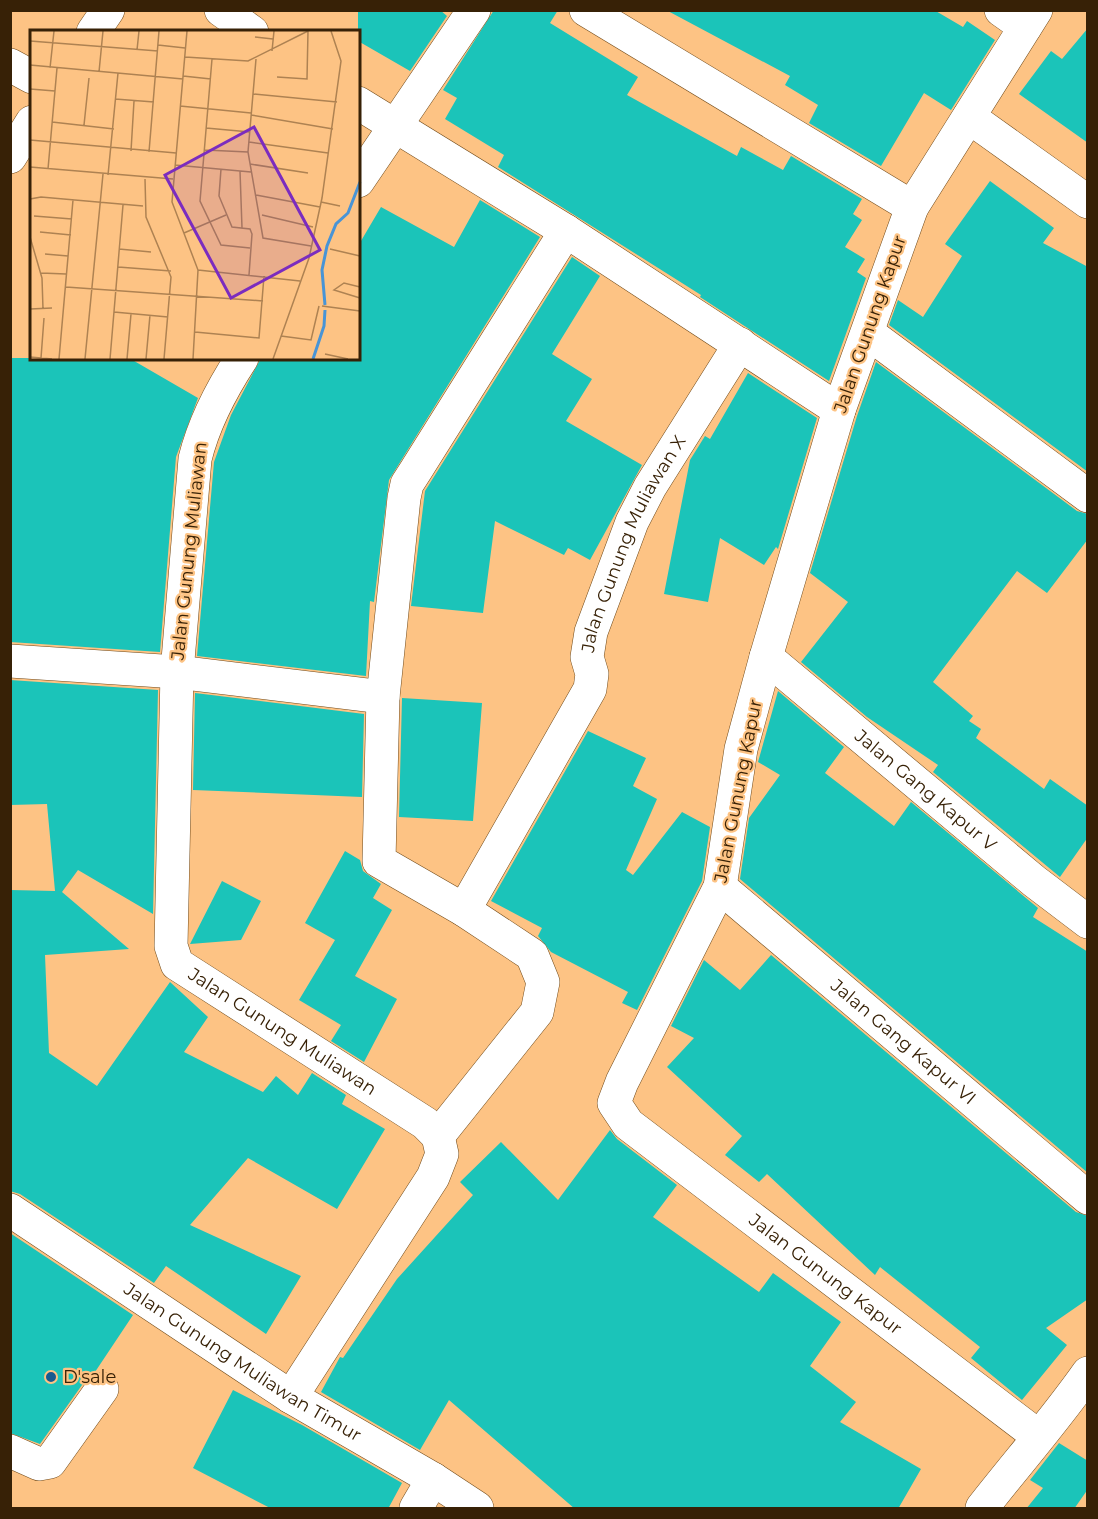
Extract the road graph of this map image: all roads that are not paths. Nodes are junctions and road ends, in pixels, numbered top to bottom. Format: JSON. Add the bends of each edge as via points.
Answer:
{"nodes":[{"id":1,"x":108,"y":10,"type":"edge"},
{"id":2,"x":221,"y":10,"type":"edge"},
{"id":3,"x":474,"y":10,"type":"edge"},
{"id":4,"x":586,"y":10,"type":"edge"},
{"id":5,"x":1021,"y":16,"type":"edge"},
{"id":6,"x":94,"y":30,"type":"edge"},
{"id":7,"x":249,"y":30,"type":"edge"},
{"id":8,"x":10,"y":65,"type":"edge"},
{"id":9,"x":30,"y":76,"type":"edge"},
{"id":10,"x":360,"y":104,"type":"edge"},
{"id":11,"x":969,"y":117,"type":"junction"},
{"id":12,"x":30,"y":125,"type":"edge"},
{"id":13,"x":394,"y":127,"type":"junction"},
{"id":14,"x":10,"y":157,"type":"edge"},
{"id":15,"x":360,"y":178,"type":"edge"},
{"id":16,"x":1088,"y":202,"type":"edge"},
{"id":17,"x":912,"y":207,"type":"junction"},
{"id":18,"x":566,"y":231,"type":"junction"},
{"id":19,"x":868,"y":333,"type":"junction"},
{"id":20,"x":740,"y":344,"type":"junction"},
{"id":21,"x":241,"y":360,"type":"edge"},
{"id":22,"x":840,"y":410,"type":"junction"},
{"id":23,"x":1088,"y":496,"type":"edge"},
{"id":24,"x":766,"y":657,"type":"junction"},
{"id":25,"x":10,"y":661,"type":"edge"},
{"id":26,"x":177,"y":672,"type":"junction"},
{"id":27,"x":383,"y":697,"type":"junction"},
{"id":28,"x":720,"y":887,"type":"junction"},
{"id":29,"x":464,"y":910,"type":"junction"},
{"id":30,"x":1088,"y":922,"type":"edge"},
{"id":31,"x":438,"y":1136,"type":"junction"},
{"id":32,"x":1088,"y":1198,"type":"edge"},
{"id":33,"x":10,"y":1210,"type":"edge"},
{"id":34,"x":1088,"y":1373,"type":"edge"},
{"id":35,"x":102,"y":1389,"type":"dead end"},
{"id":36,"x":291,"y":1396,"type":"junction"},
{"id":37,"x":1038,"y":1436,"type":"junction"},
{"id":38,"x":10,"y":1451,"type":"edge"},
{"id":39,"x":433,"y":1479,"type":"junction"},
{"id":40,"x":416,"y":1509,"type":"edge"},
{"id":41,"x":477,"y":1509,"type":"edge"},
{"id":42,"x":982,"y":1509,"type":"edge"}],
"edges":[{"from":1,"to":6,"type":"street"},
{"from":2,"to":7,"type":"street"},
{"from":3,"to":13,"type":"street"},
{"from":4,"to":17,"type":"street"},
{"from":5,"to":11,"type":"street","name":"Jalan Gunung Kapur"},
{"from":8,"to":9,"type":"street"},
{"from":10,"to":13,"type":"street"},
{"from":11,"to":16,"type":"street"},
{"from":11,"to":17,"type":"street","name":"Jalan Gunung Kapur"},
{"from":12,"to":14,"type":"street"},
{"from":13,"to":15,"type":"street"},
{"from":13,"to":18,"type":"street"},
{"from":17,"to":19,"type":"street","name":"Jalan Gunung Kapur"},
{"from":18,"to":20,"type":"street"},
{"from":18,"to":27,"type":"street","via":[[407,484]]},
{"from":19,"to":22,"type":"street","name":"Jalan Gunung Kapur"},
{"from":19,"to":23,"type":"street"},
{"from":20,"to":22,"type":"street"},
{"from":20,"to":29,"type":"street","name":"Jalan Gunung Muliawan X","via":[[632,522],[591,632],[587,657],[592,674],[590,689]]},
{"from":21,"to":26,"type":"street","name":"Jalan Gunung Muliawan","via":[[213,406],[201,432],[195,459]]},
{"from":22,"to":24,"type":"street","name":"Jalan Gunung Kapur"},
{"from":24,"to":28,"type":"street","name":"Jalan Gunung Kapur","via":[[741,749]]},
{"from":24,"to":30,"type":"street","name":"Jalan Gang Kapur V"},
{"from":25,"to":26,"type":"street"},
{"from":26,"to":27,"type":"street"},
{"from":26,"to":31,"type":"street","name":"Jalan Gunung Muliawan","via":[[171,946],[177,964],[424,1123]]},
{"from":27,"to":29,"type":"street","via":[[379,861]]},
{"from":28,"to":32,"type":"street","name":"Jalan Gang Kapur VI"},
{"from":28,"to":37,"type":"street","name":"Jalan Gunung Kapur","via":[[614,1103],[628,1124]]},
{"from":29,"to":31,"type":"street","via":[[532,955],[543,982],[537,1012]]},
{"from":31,"to":36,"type":"street","via":[[442,1154],[433,1177]]},
{"from":33,"to":36,"type":"street","name":"Jalan Gunung Muliawan Timur"},
{"from":34,"to":37,"type":"street","via":[[1059,1415]]},
{"from":35,"to":38,"type":"street","via":[[50,1462],[39,1464]]},
{"from":36,"to":39,"type":"street","name":"Jalan Gunung Muliawan Timur"},
{"from":37,"to":42,"type":"street"},
{"from":39,"to":40,"type":"street"},
{"from":39,"to":41,"type":"street","name":"Jalan Gunung Muliawan Timur"}]}
